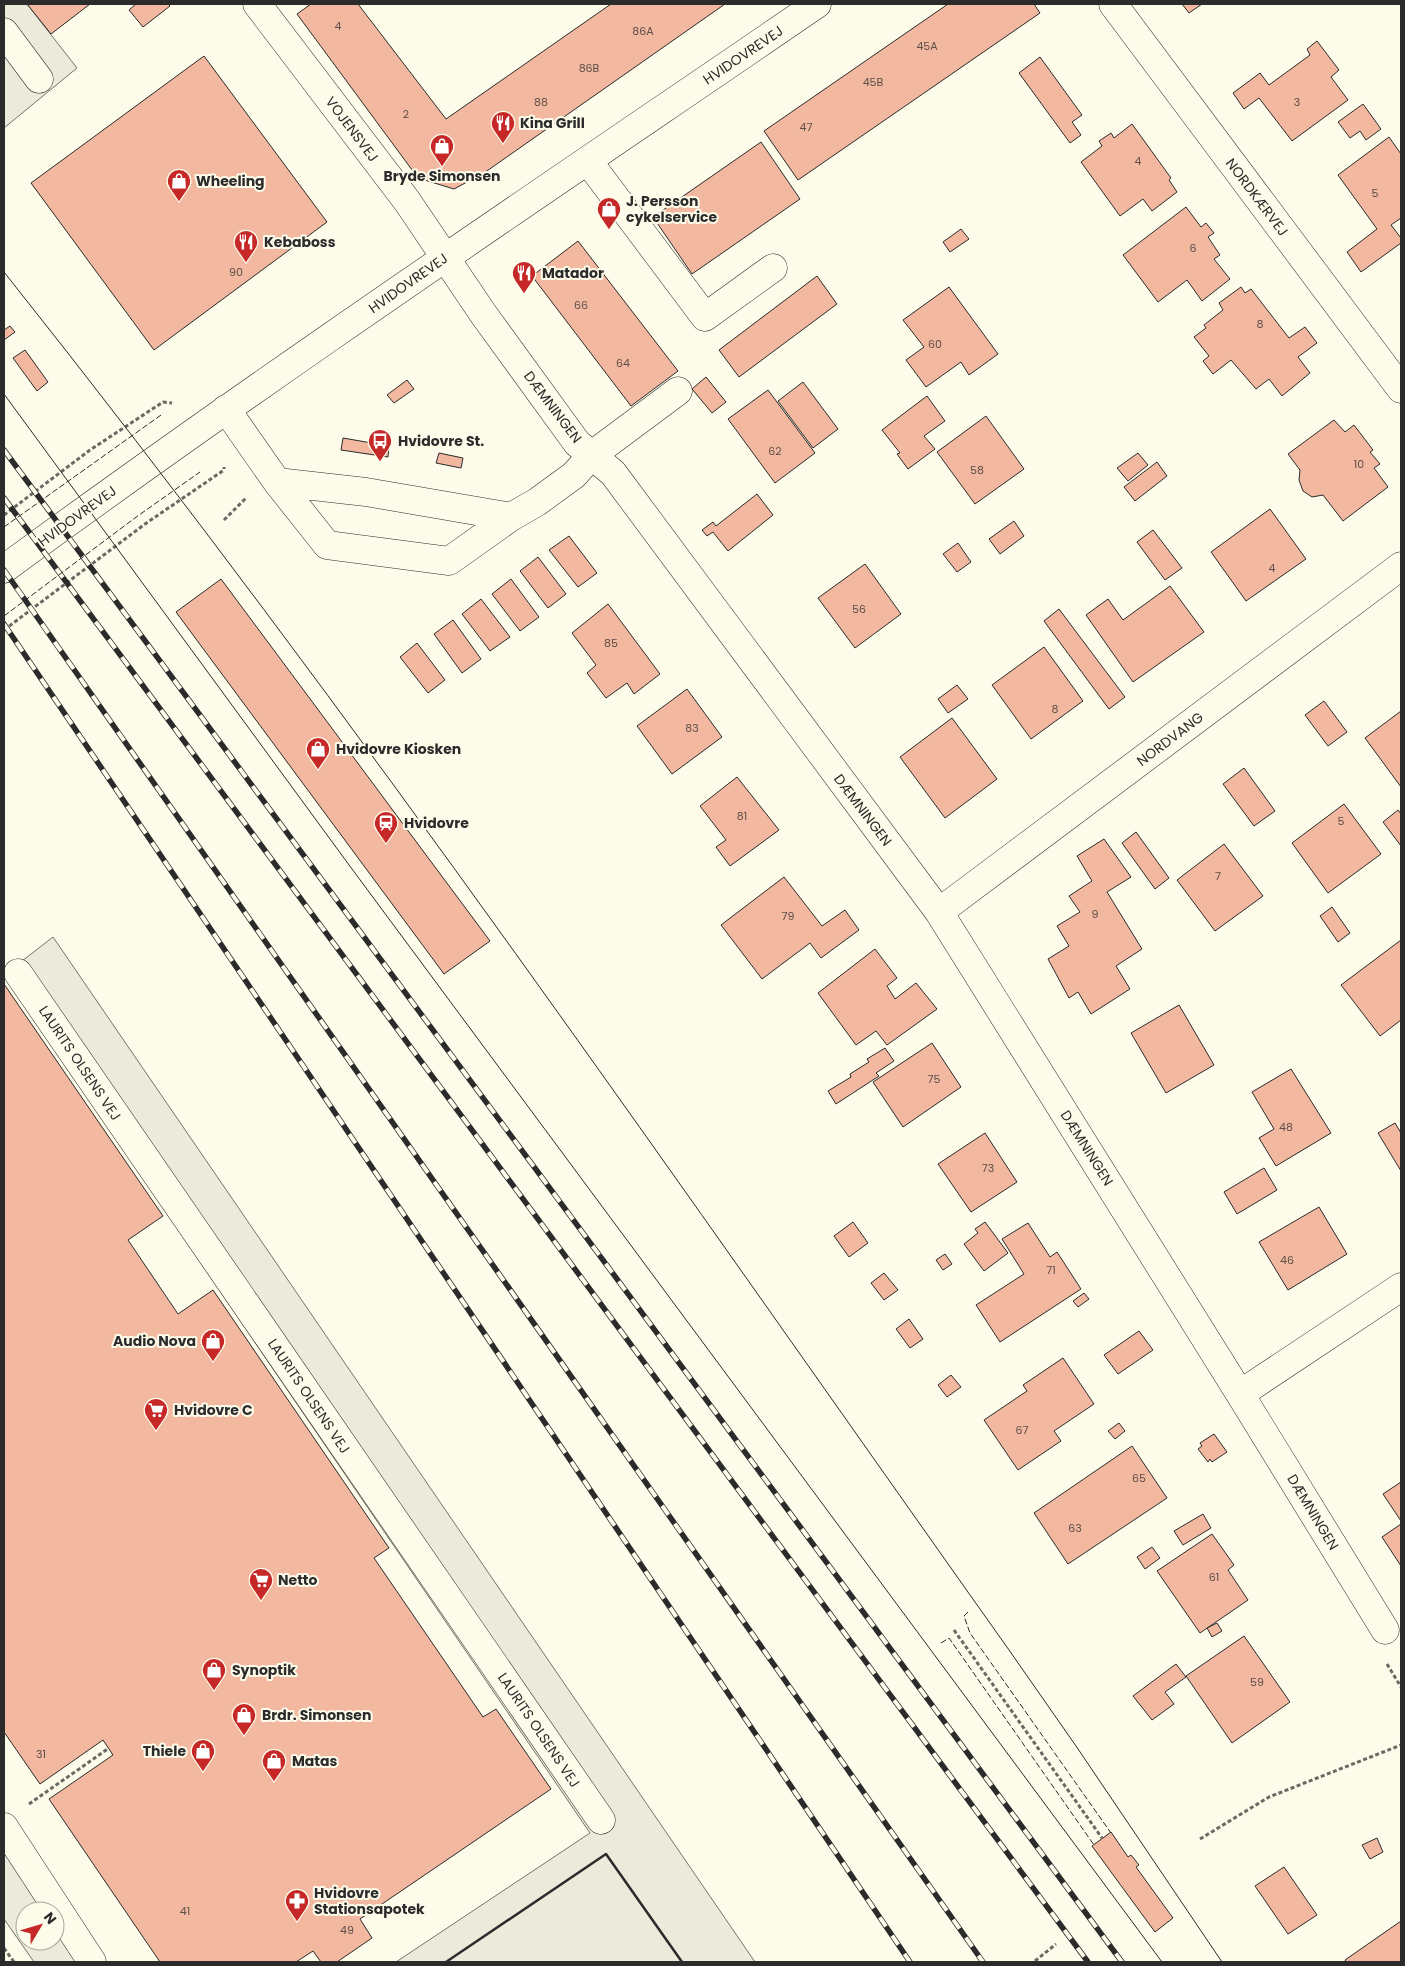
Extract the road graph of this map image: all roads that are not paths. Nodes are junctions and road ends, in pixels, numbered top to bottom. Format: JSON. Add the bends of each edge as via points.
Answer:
{"nodes":[{"id":1,"x":256,"y":4,"type":"edge"},
{"id":2,"x":817,"y":4,"type":"edge"},
{"id":3,"x":1113,"y":4,"type":"edge"},
{"id":4,"x":4,"y":32,"type":"edge"},
{"id":5,"x":39,"y":79,"type":"dead end"},
{"id":6,"x":588,"y":161,"type":"junction"},
{"id":7,"x":445,"y":257,"type":"junction"},
{"id":8,"x":774,"y":268,"type":"dead end"},
{"id":9,"x":1401,"y":389,"type":"edge"},
{"id":10,"x":678,"y":391,"type":"dead end"},
{"id":11,"x":226,"y":409,"type":"junction"},
{"id":12,"x":592,"y":454,"type":"junction"},
{"id":13,"x":277,"y":482,"type":"junction"},
{"id":14,"x":512,"y":517,"type":"junction"},
{"id":15,"x":1401,"y":566,"type":"edge"},
{"id":16,"x":4,"y":569,"type":"edge"},
{"id":17,"x":939,"y":912,"type":"junction"},
{"id":18,"x":18,"y":972,"type":"dead end"},
{"id":19,"x":1401,"y":1287,"type":"edge"},
{"id":20,"x":1240,"y":1394,"type":"junction"},
{"id":21,"x":1385,"y":1630,"type":"dead end"},
{"id":22,"x":601,"y":1820,"type":"dead end"},
{"id":23,"x":4,"y":1827,"type":"edge"},
{"id":24,"x":92,"y":1962,"type":"edge"}],
"edges":[{"from":1,"to":7,"type":"street","name":"VOJENSVEJ","via":[[402,195]]},
{"from":2,"to":6,"type":"street","name":"HVIDOVREVEJ"},
{"from":3,"to":9,"type":"street","name":"NORDKÆRVEJ"},
{"from":4,"to":5,"type":"street"},
{"from":6,"to":7,"type":"street","name":"HVIDOVREVEJ"},
{"from":6,"to":8,"type":"street","via":[[705,316]]},
{"from":7,"to":11,"type":"street","name":"HVIDOVREVEJ"},
{"from":7,"to":12,"type":"street","name":"DÆMNINGEN","via":[[577,443]]},
{"from":10,"to":12,"type":"street"},
{"from":11,"to":13,"type":"street"},
{"from":11,"to":16,"type":"street","name":"HVIDOVREVEJ"},
{"from":12,"to":14,"type":"street","via":[[574,474]]},
{"from":12,"to":17,"type":"street","name":"DÆMNINGEN","via":[[614,473]]},
{"from":13,"to":14,"type":"street","via":[[366,492]]},
{"from":13,"to":14,"type":"street","via":[[327,545],[449,561]]},
{"from":15,"to":17,"type":"street","name":"NORDVANG"},
{"from":17,"to":20,"type":"street","name":"DÆMNINGEN"},
{"from":18,"to":22,"type":"street","name":"LAURITS OLSENS VEJ"},
{"from":19,"to":20,"type":"street"},
{"from":20,"to":21,"type":"street","name":"DÆMNINGEN"},
{"from":23,"to":24,"type":"street"}]}
